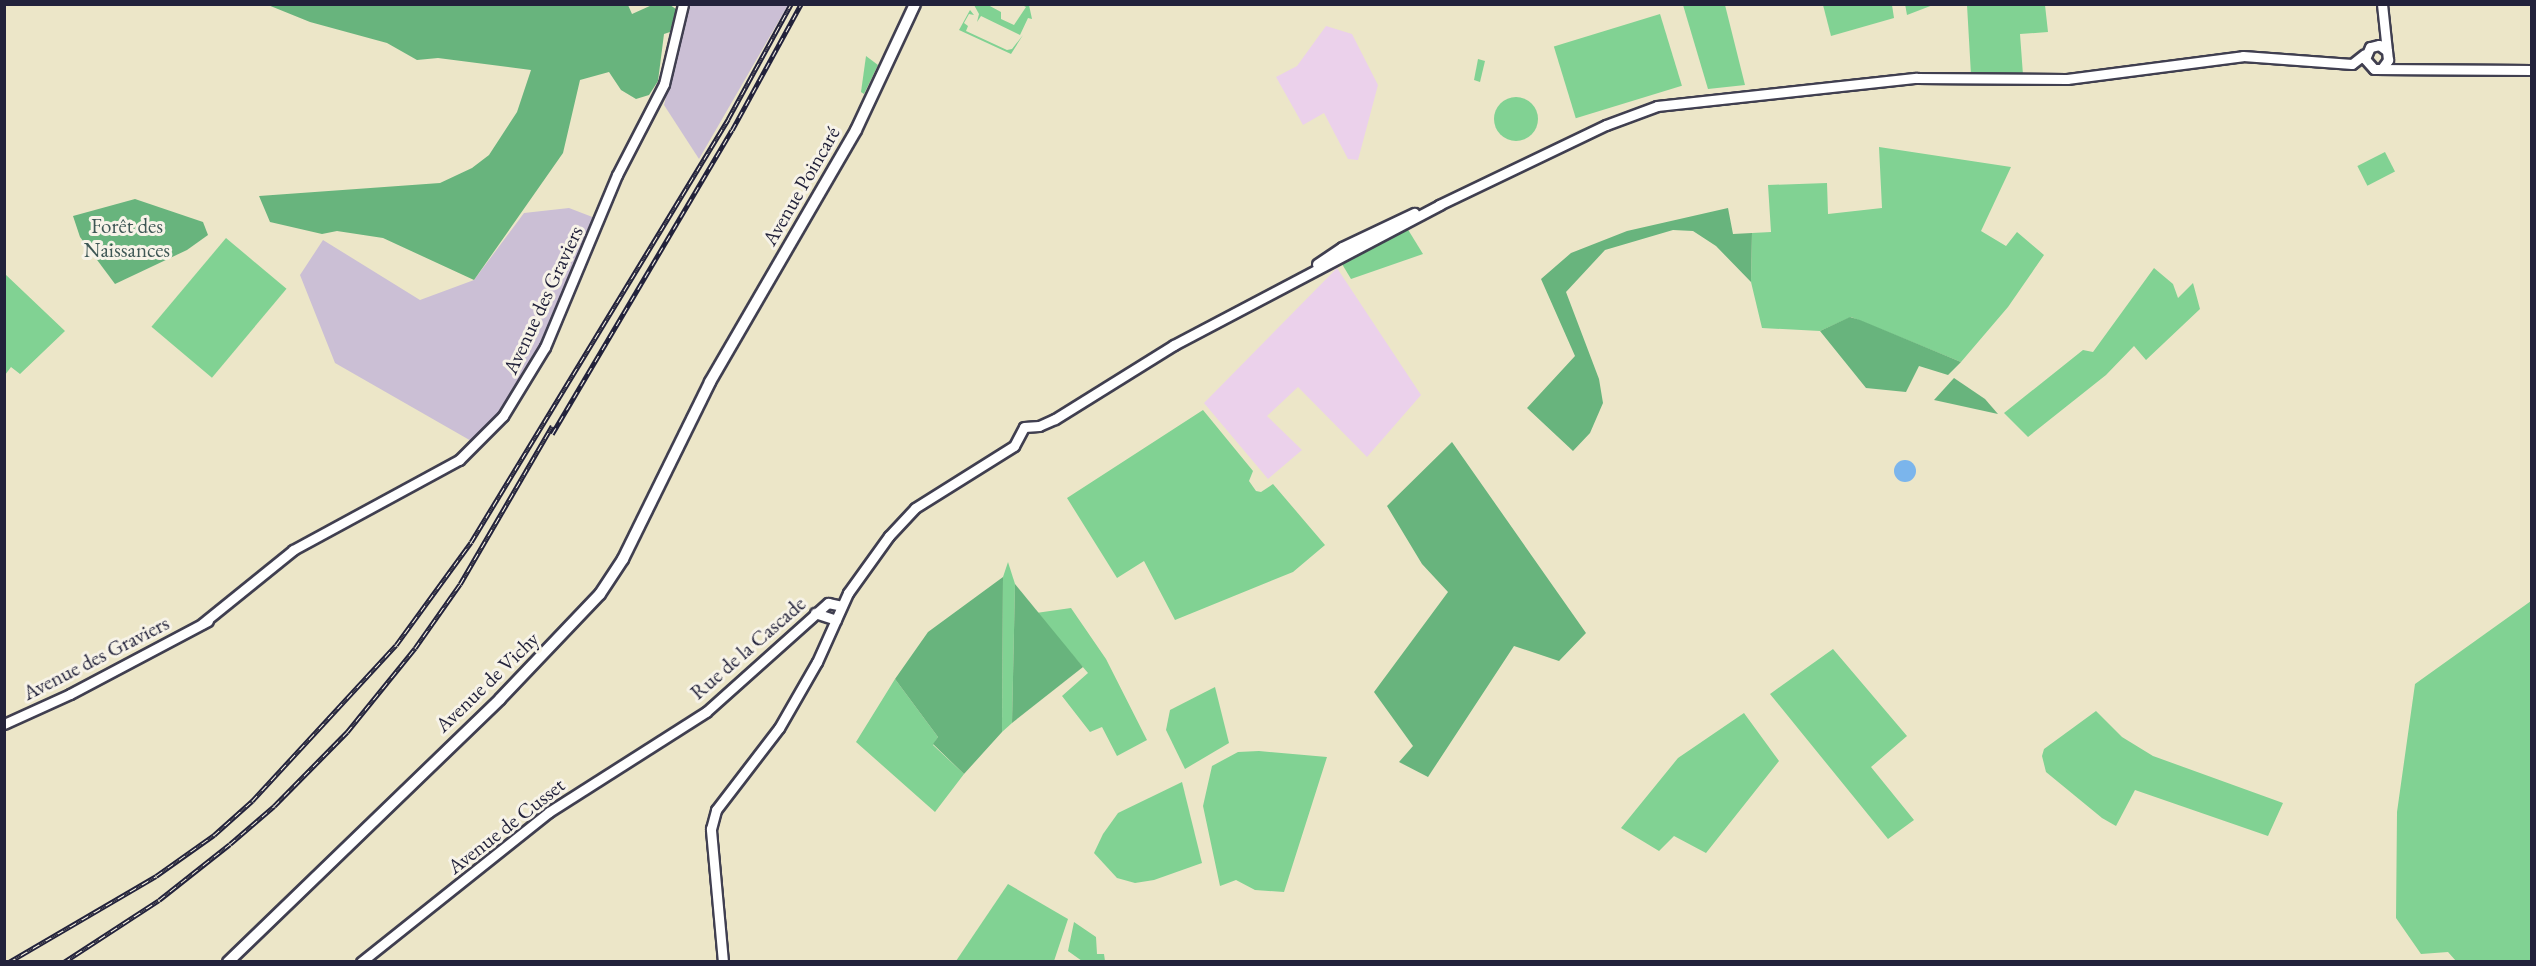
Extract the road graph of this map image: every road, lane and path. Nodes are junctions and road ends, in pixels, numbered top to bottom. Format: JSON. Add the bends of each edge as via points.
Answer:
{"nodes":[{"id":1,"x":683,"y":4,"type":"edge"},
{"id":2,"x":915,"y":4,"type":"edge"},
{"id":3,"x":2382,"y":4,"type":"edge"},
{"id":4,"x":2384,"y":30,"type":"junction"},
{"id":5,"x":2374,"y":45,"type":"junction"},
{"id":6,"x":2387,"y":51,"type":"junction"},
{"id":7,"x":2365,"y":54,"type":"junction"},
{"id":8,"x":2319,"y":62,"type":"junction"},
{"id":9,"x":2370,"y":67,"type":"junction"},
{"id":10,"x":2383,"y":67,"type":"junction"},
{"id":11,"x":2532,"y":70,"type":"edge"},
{"id":12,"x":1439,"y":205,"type":"junction"},
{"id":13,"x":1208,"y":329,"type":"junction"},
{"id":14,"x":710,"y":382,"type":"joint"},
{"id":15,"x":842,"y":606,"type":"junction"},
{"id":16,"x":815,"y":613,"type":"junction"},
{"id":17,"x":836,"y":620,"type":"junction"},
{"id":18,"x":4,"y":724,"type":"edge"},
{"id":19,"x":680,"y":729,"type":"joint"},
{"id":20,"x":228,"y":962,"type":"edge"},
{"id":21,"x":361,"y":962,"type":"edge"},
{"id":22,"x":723,"y":962,"type":"edge"}],
"edges":[{"from":1,"to":18,"type":"main road","name":"Avenue des Graviers","via":[[657,98],[617,174],[545,347],[503,416],[475,447],[443,471],[293,550],[203,623],[70,694]]},
{"from":2,"to":14,"type":"main road","name":"Avenue Poincaré","via":[[851,140]]},
{"from":3,"to":4,"type":"main road"},
{"from":4,"to":5,"type":"main road"},
{"from":4,"to":6,"type":"main road"},
{"from":5,"to":6,"type":"main road"},
{"from":5,"to":7,"type":"main road"},
{"from":6,"to":10,"type":"main road","via":[[2388,60]]},
{"from":7,"to":8,"type":"main road","via":[[2352,64]]},
{"from":7,"to":9,"type":"main road"},
{"from":8,"to":9,"type":"main road","via":[[2344,70]]},
{"from":8,"to":12,"type":"main road","via":[[2243,56],[2067,79],[1916,78],[1657,106],[1606,125]]},
{"from":9,"to":10,"type":"main road"},
{"from":10,"to":11,"type":"main road"},
{"from":12,"to":13,"type":"main road"},
{"from":12,"to":13,"type":"main road","via":[[1342,247]]},
{"from":13,"to":15,"type":"main road","via":[[1137,367],[1055,419],[1024,427],[1014,446],[915,508],[856,579]]},
{"from":14,"to":20,"type":"main road","name":"Avenue de Vichy","via":[[623,559],[586,612]]},
{"from":15,"to":16,"type":"main road","name":"Rue de la Cascade","via":[[828,603]]},
{"from":15,"to":17,"type":"main road"},
{"from":16,"to":17,"type":"main road"},
{"from":16,"to":19,"type":"main road","name":"Rue de la Cascade","via":[[706,712]]},
{"from":17,"to":22,"type":"main road","via":[[809,678],[779,728],[722,800],[711,830]]},
{"from":19,"to":21,"type":"main road","name":"Avenue de Cusset","via":[[549,812]]}]}
